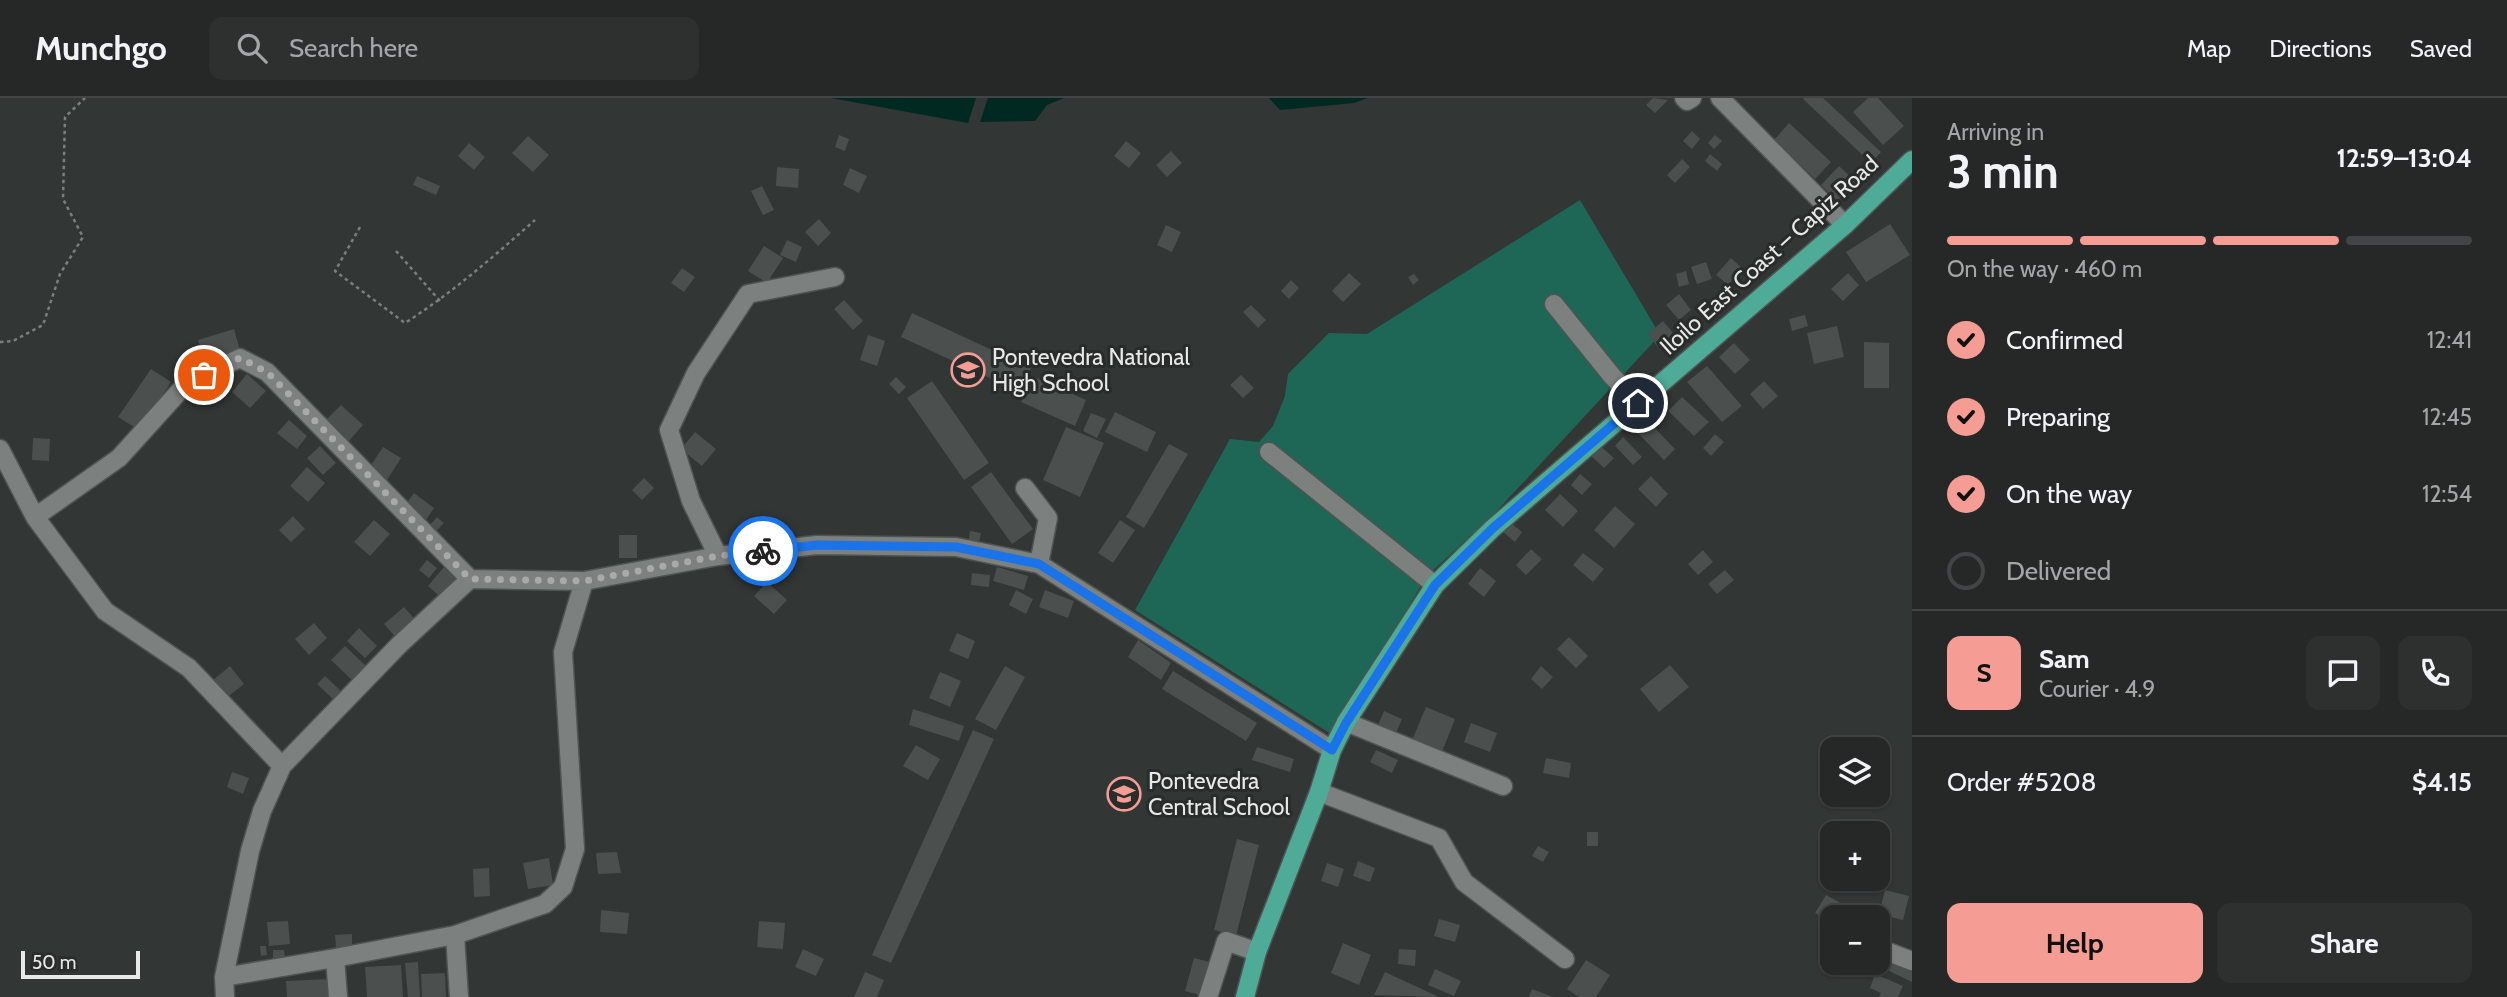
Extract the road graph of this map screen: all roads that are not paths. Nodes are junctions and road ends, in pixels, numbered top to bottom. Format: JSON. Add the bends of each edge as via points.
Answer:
{"nodes":[{"id":1,"x":1684,"y":98,"type":"edge"},
{"id":2,"x":1692,"y":98,"type":"edge"},
{"id":3,"x":1720,"y":98,"type":"edge"},
{"id":4,"x":1912,"y":160,"type":"edge"},
{"id":5,"x":1844,"y":225,"type":"junction"},
{"id":6,"x":835,"y":277,"type":"dead end"},
{"id":7,"x":1554,"y":304,"type":"dead end"},
{"id":8,"x":1638,"y":403,"type":"junction"},
{"id":9,"x":0,"y":449,"type":"edge"},
{"id":10,"x":1269,"y":452,"type":"dead end"},
{"id":11,"x":1025,"y":488,"type":"dead end"},
{"id":12,"x":35,"y":517,"type":"junction"},
{"id":13,"x":718,"y":556,"type":"junction"},
{"id":14,"x":1039,"y":564,"type":"junction"},
{"id":15,"x":470,"y":579,"type":"junction"},
{"id":16,"x":584,"y":581,"type":"junction"},
{"id":17,"x":1435,"y":585,"type":"junction"},
{"id":18,"x":1346,"y":723,"type":"junction"},
{"id":19,"x":1332,"y":750,"type":"junction"},
{"id":20,"x":282,"y":766,"type":"junction"},
{"id":21,"x":1503,"y":786,"type":"dead end"},
{"id":22,"x":1319,"y":792,"type":"junction"},
{"id":23,"x":455,"y":935,"type":"junction"},
{"id":24,"x":1257,"y":952,"type":"junction"},
{"id":25,"x":1890,"y":953,"type":"edge"},
{"id":26,"x":335,"y":958,"type":"junction"},
{"id":27,"x":1565,"y":959,"type":"dead end"},
{"id":28,"x":1912,"y":961,"type":"edge"},
{"id":29,"x":224,"y":977,"type":"junction"},
{"id":30,"x":225,"y":997,"type":"edge"},
{"id":31,"x":338,"y":997,"type":"edge"},
{"id":32,"x":459,"y":997,"type":"edge"},
{"id":33,"x":1208,"y":997,"type":"edge"},
{"id":34,"x":1245,"y":997,"type":"edge"}],
"edges":[{"from":1,"to":2,"type":"street"},
{"from":3,"to":5,"type":"street"},
{"from":4,"to":5,"type":"main road","name":"Iloilo East Coast – Capiz Road"},
{"from":5,"to":8,"type":"main road","name":"Iloilo East Coast – Capiz Road"},
{"from":6,"to":13,"type":"street","via":[[748,294],[696,373],[669,430],[691,501]]},
{"from":7,"to":8,"type":"street"},
{"from":8,"to":17,"type":"main road","name":"Iloilo East Coast – Capiz Road","via":[[1493,528]]},
{"from":9,"to":12,"type":"street"},
{"from":10,"to":17,"type":"street"},
{"from":11,"to":14,"type":"street","via":[[1048,518]]},
{"from":12,"to":15,"type":"street","via":[[119,458],[186,384],[240,358],[267,372]]},
{"from":12,"to":20,"type":"street","via":[[105,611],[189,668]]},
{"from":13,"to":14,"type":"street","via":[[817,545],[956,547]]},
{"from":13,"to":16,"type":"street"},
{"from":14,"to":19,"type":"street"},
{"from":15,"to":16,"type":"street"},
{"from":15,"to":20,"type":"street"},
{"from":16,"to":23,"type":"street","via":[[563,652],[575,849],[563,887],[545,904]]},
{"from":17,"to":18,"type":"main road","name":"Iloilo East Coast – Capiz Road"},
{"from":18,"to":19,"type":"main road","name":"Iloilo East Coast – Capiz Road"},
{"from":18,"to":21,"type":"street"},
{"from":19,"to":22,"type":"main road","name":"Iloilo East Coast – Capiz Road"},
{"from":20,"to":29,"type":"street","via":[[250,851]]},
{"from":22,"to":24,"type":"main road","name":"Iloilo East Coast – Capiz Road"},
{"from":22,"to":27,"type":"street","via":[[1439,838],[1464,882]]},
{"from":23,"to":26,"type":"street"},
{"from":23,"to":32,"type":"street"},
{"from":24,"to":33,"type":"street","via":[[1226,941]]},
{"from":24,"to":34,"type":"main road","name":"Iloilo East Coast – Capiz Road"},
{"from":25,"to":28,"type":"street"},
{"from":26,"to":29,"type":"street"},
{"from":26,"to":31,"type":"street"},
{"from":29,"to":30,"type":"street"}]}
